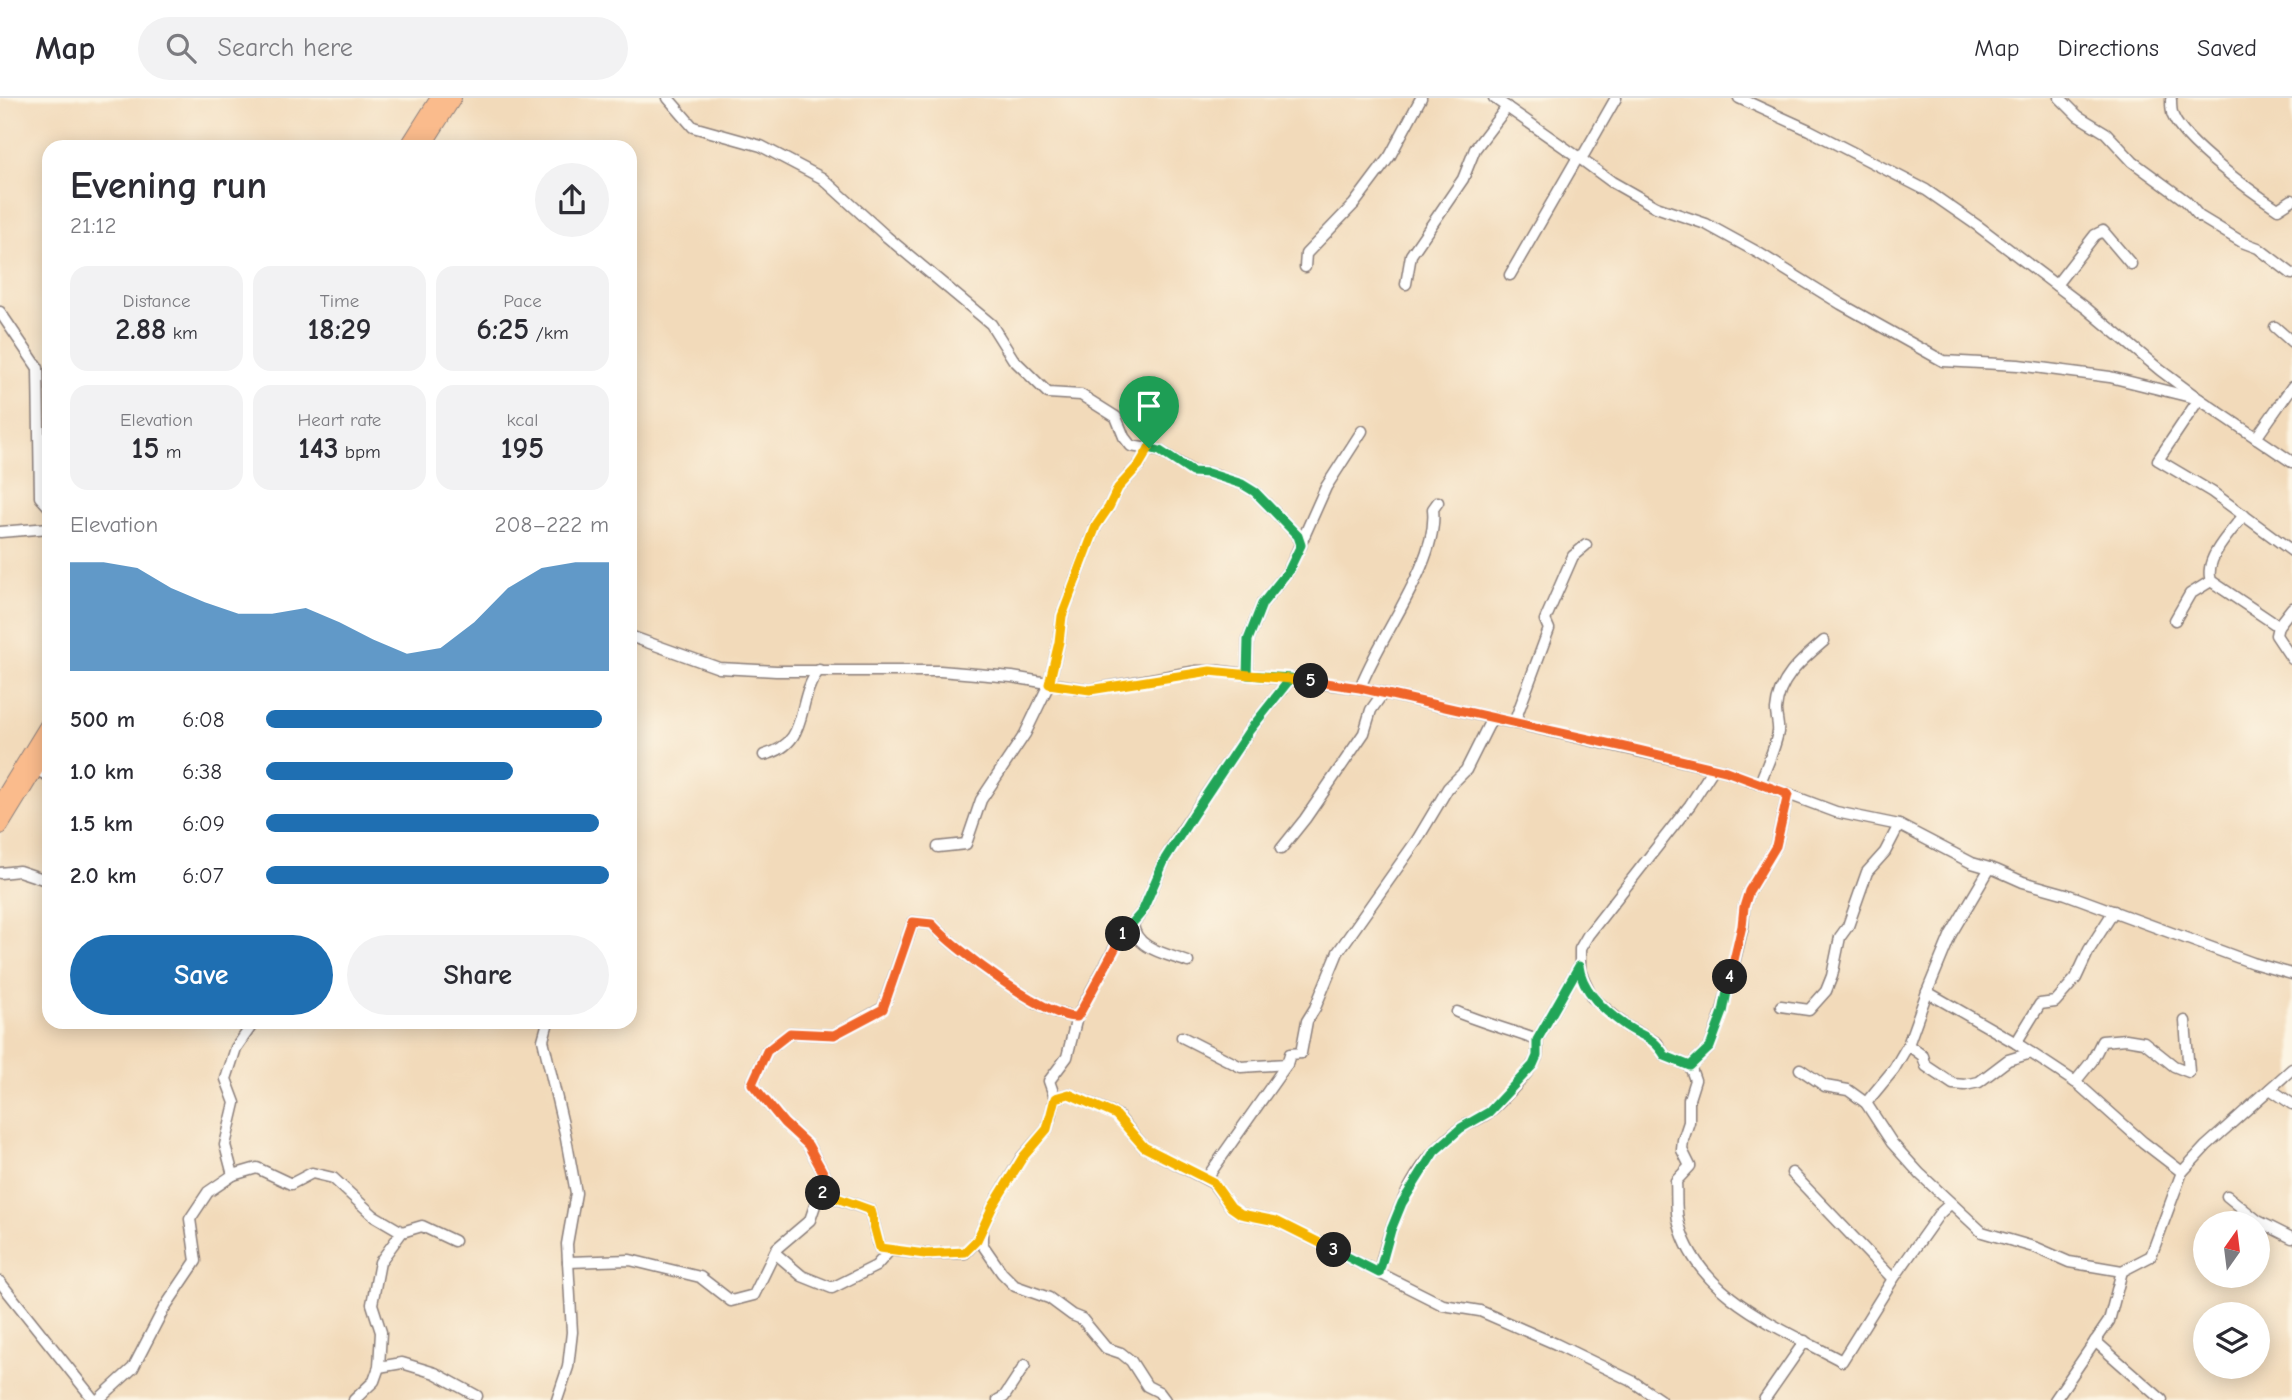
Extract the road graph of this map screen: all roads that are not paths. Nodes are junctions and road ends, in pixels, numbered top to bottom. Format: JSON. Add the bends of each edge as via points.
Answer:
{"nodes":[{"id":1,"x":439,"y":98,"type":"edge"},
{"id":2,"x":453,"y":98,"type":"edge"},
{"id":3,"x":668,"y":98,"type":"edge"},
{"id":4,"x":1421,"y":98,"type":"edge"},
{"id":5,"x":1616,"y":98,"type":"edge"},
{"id":6,"x":1739,"y":98,"type":"edge"},
{"id":7,"x":2060,"y":98,"type":"edge"},
{"id":8,"x":2171,"y":100,"type":"edge"},
{"id":9,"x":1500,"y":101,"type":"edge"},
{"id":10,"x":412,"y":140,"type":"edge"},
{"id":11,"x":426,"y":140,"type":"edge"},
{"id":12,"x":1578,"y":158,"type":"junction"},
{"id":13,"x":2292,"y":200,"type":"edge"},
{"id":14,"x":2131,"y":264,"type":"dead end"},
{"id":15,"x":1305,"y":267,"type":"dead end"},
{"id":16,"x":2292,"y":274,"type":"edge"},
{"id":17,"x":1510,"y":275,"type":"dead end"},
{"id":18,"x":1406,"y":284,"type":"dead end"},
{"id":19,"x":2056,"y":285,"type":"junction"},
{"id":20,"x":0,"y":312,"type":"edge"},
{"id":21,"x":2276,"y":327,"type":"dead end"},
{"id":22,"x":2292,"y":342,"type":"edge"},
{"id":23,"x":2292,"y":387,"type":"edge"},
{"id":24,"x":2199,"y":399,"type":"junction"},
{"id":25,"x":1362,"y":431,"type":"dead end"},
{"id":26,"x":2256,"y":438,"type":"junction"},
{"id":27,"x":1149,"y":448,"type":"junction"},
{"id":28,"x":2292,"y":461,"type":"edge"},
{"id":29,"x":42,"y":499,"type":"edge"},
{"id":30,"x":1438,"y":502,"type":"dead end"},
{"id":31,"x":2244,"y":515,"type":"junction"},
{"id":32,"x":1311,"y":522,"type":"junction"},
{"id":33,"x":1290,"y":527,"type":"junction"},
{"id":34,"x":42,"y":529,"type":"edge"},
{"id":35,"x":0,"y":532,"type":"edge"},
{"id":36,"x":1301,"y":545,"type":"junction"},
{"id":37,"x":1586,"y":545,"type":"dead end"},
{"id":38,"x":2292,"y":551,"type":"edge"},
{"id":39,"x":2211,"y":582,"type":"junction"},
{"id":40,"x":2292,"y":608,"type":"edge"},
{"id":41,"x":2175,"y":620,"type":"dead end"},
{"id":42,"x":2278,"y":626,"type":"junction"},
{"id":43,"x":637,"y":640,"type":"edge"},
{"id":44,"x":1824,"y":641,"type":"dead end"},
{"id":45,"x":2292,"y":659,"type":"edge"},
{"id":46,"x":819,"y":670,"type":"junction"},
{"id":47,"x":1247,"y":675,"type":"junction"},
{"id":48,"x":1291,"y":678,"type":"junction"},
{"id":49,"x":1049,"y":684,"type":"junction"},
{"id":50,"x":1360,"y":688,"type":"junction"},
{"id":51,"x":1383,"y":693,"type":"junction"},
{"id":52,"x":1492,"y":718,"type":"junction"},
{"id":53,"x":1514,"y":723,"type":"junction"},
{"id":54,"x":42,"y":735,"type":"edge"},
{"id":55,"x":764,"y":755,"type":"dead end"},
{"id":56,"x":1714,"y":768,"type":"junction"},
{"id":57,"x":42,"y":773,"type":"edge"},
{"id":58,"x":1760,"y":783,"type":"junction"},
{"id":59,"x":1788,"y":794,"type":"junction"},
{"id":60,"x":0,"y":804,"type":"edge"},
{"id":61,"x":0,"y":825,"type":"edge"},
{"id":62,"x":1899,"y":825,"type":"junction"},
{"id":63,"x":938,"y":847,"type":"dead end"},
{"id":64,"x":1281,"y":849,"type":"dead end"},
{"id":65,"x":1990,"y":868,"type":"junction"},
{"id":66,"x":0,"y":873,"type":"edge"},
{"id":67,"x":42,"y":879,"type":"edge"},
{"id":68,"x":2115,"y":911,"type":"junction"},
{"id":69,"x":1133,"y":923,"type":"junction"},
{"id":70,"x":1188,"y":962,"type":"dead end"},
{"id":71,"x":1579,"y":966,"type":"junction"},
{"id":72,"x":2292,"y":974,"type":"edge"},
{"id":73,"x":1927,"y":992,"type":"junction"},
{"id":74,"x":1780,"y":1006,"type":"dead end"},
{"id":75,"x":1457,"y":1012,"type":"dead end"},
{"id":76,"x":1077,"y":1017,"type":"junction"},
{"id":77,"x":2185,"y":1021,"type":"dead end"},
{"id":78,"x":249,"y":1029,"type":"edge"},
{"id":79,"x":546,"y":1029,"type":"edge"},
{"id":80,"x":1182,"y":1037,"type":"dead end"},
{"id":81,"x":1537,"y":1040,"type":"junction"},
{"id":82,"x":2016,"y":1043,"type":"junction"},
{"id":83,"x":1908,"y":1045,"type":"junction"},
{"id":84,"x":2031,"y":1053,"type":"junction"},
{"id":85,"x":1287,"y":1065,"type":"junction"},
{"id":86,"x":1690,"y":1066,"type":"junction"},
{"id":87,"x":1800,"y":1069,"type":"dead end"},
{"id":88,"x":2292,"y":1069,"type":"edge"},
{"id":89,"x":2075,"y":1082,"type":"junction"},
{"id":90,"x":2270,"y":1089,"type":"junction"},
{"id":91,"x":1055,"y":1098,"type":"junction"},
{"id":92,"x":1866,"y":1103,"type":"junction"},
{"id":93,"x":2292,"y":1104,"type":"edge"},
{"id":94,"x":1792,"y":1172,"type":"dead end"},
{"id":95,"x":2182,"y":1172,"type":"junction"},
{"id":96,"x":233,"y":1175,"type":"junction"},
{"id":97,"x":1206,"y":1179,"type":"junction"},
{"id":98,"x":820,"y":1192,"type":"junction"},
{"id":99,"x":2227,"y":1196,"type":"dead end"},
{"id":100,"x":1950,"y":1204,"type":"junction"},
{"id":101,"x":982,"y":1230,"type":"junction"},
{"id":102,"x":402,"y":1232,"type":"junction"},
{"id":103,"x":2292,"y":1238,"type":"edge"},
{"id":104,"x":454,"y":1241,"type":"dead end"},
{"id":105,"x":890,"y":1250,"type":"junction"},
{"id":106,"x":775,"y":1253,"type":"junction"},
{"id":107,"x":568,"y":1262,"type":"junction"},
{"id":108,"x":2122,"y":1271,"type":"junction"},
{"id":109,"x":1379,"y":1273,"type":"junction"},
{"id":110,"x":1893,"y":1279,"type":"junction"},
{"id":111,"x":0,"y":1282,"type":"edge"},
{"id":112,"x":1805,"y":1341,"type":"junction"},
{"id":113,"x":2095,"y":1341,"type":"junction"},
{"id":114,"x":1025,"y":1365,"type":"dead end"},
{"id":115,"x":379,"y":1367,"type":"junction"},
{"id":116,"x":477,"y":1396,"type":"dead end"},
{"id":117,"x":96,"y":1400,"type":"edge"},
{"id":118,"x":354,"y":1400,"type":"edge"},
{"id":119,"x":557,"y":1400,"type":"edge"},
{"id":120,"x":998,"y":1400,"type":"edge"},
{"id":121,"x":1165,"y":1400,"type":"edge"},
{"id":122,"x":1660,"y":1400,"type":"edge"},
{"id":123,"x":1764,"y":1400,"type":"edge"},
{"id":124,"x":2055,"y":1400,"type":"edge"},
{"id":125,"x":2162,"y":1400,"type":"edge"}],
"edges":[{"from":1,"to":10,"type":"highway"},
{"from":2,"to":11,"type":"highway"},
{"from":3,"to":27,"type":"street","via":[[693,127],[761,146],[822,178],[990,324],[1013,359],[1048,393],[1081,395],[1116,417],[1131,446]]},
{"from":4,"to":15,"type":"street","via":[[1390,156],[1354,204],[1306,254]]},
{"from":5,"to":12,"type":"street"},
{"from":6,"to":19,"type":"street","via":[[1926,190]]},
{"from":7,"to":16,"type":"street","via":[[2199,216],[2258,248]]},
{"from":8,"to":13,"type":"street","via":[[2172,115],[2198,147],[2278,209]]},
{"from":9,"to":12,"type":"street"},
{"from":9,"to":18,"type":"street","via":[[1463,179],[1411,255]]},
{"from":12,"to":17,"type":"street"},
{"from":12,"to":24,"type":"street","via":[[1656,207],[1706,224],[1943,361],[2110,377]]},
{"from":14,"to":19,"type":"street","via":[[2104,231],[2095,235]]},
{"from":19,"to":24,"type":"street"},
{"from":20,"to":29,"type":"street","via":[[38,368]]},
{"from":21,"to":22,"type":"street"},
{"from":23,"to":26,"type":"street"},
{"from":24,"to":26,"type":"street"},
{"from":24,"to":31,"type":"street","via":[[2158,460]]},
{"from":25,"to":32,"type":"street","via":[[1326,488]]},
{"from":26,"to":28,"type":"street"},
{"from":27,"to":33,"type":"street","via":[[1192,472],[1242,484]]},
{"from":27,"to":49,"type":"street","via":[[1096,526],[1062,616]]},
{"from":30,"to":50,"type":"street","via":[[1433,509],[1431,543]]},
{"from":31,"to":38,"type":"street"},
{"from":31,"to":39,"type":"street","via":[[2212,561]]},
{"from":32,"to":33,"type":"street"},
{"from":32,"to":36,"type":"street"},
{"from":33,"to":36,"type":"street"},
{"from":34,"to":35,"type":"street"},
{"from":36,"to":47,"type":"street","via":[[1289,570],[1262,604],[1248,640]]},
{"from":37,"to":53,"type":"street","via":[[1573,556],[1545,620],[1549,629]]},
{"from":39,"to":41,"type":"street","via":[[2190,594]]},
{"from":39,"to":42,"type":"street"},
{"from":40,"to":42,"type":"street"},
{"from":42,"to":45,"type":"street","via":[[2280,645]]},
{"from":43,"to":46,"type":"street","via":[[719,668]]},
{"from":44,"to":58,"type":"street","via":[[1784,681],[1776,712],[1778,730]]},
{"from":46,"to":49,"type":"street","via":[[940,671]]},
{"from":46,"to":55,"type":"street","via":[[809,683],[791,740],[779,751]]},
{"from":47,"to":48,"type":"street"},
{"from":47,"to":49,"type":"street","via":[[1197,671],[1090,690]]},
{"from":48,"to":50,"type":"street"},
{"from":48,"to":69,"type":"street","via":[[1186,825]]},
{"from":49,"to":63,"type":"street","via":[[1025,734],[981,800],[966,844]]},
{"from":50,"to":51,"type":"street"},
{"from":51,"to":52,"type":"street"},
{"from":51,"to":64,"type":"street","via":[[1371,710],[1364,733]]},
{"from":52,"to":53,"type":"street"},
{"from":52,"to":85,"type":"street","via":[[1466,770],[1448,788],[1338,952],[1307,1021],[1301,1053],[1290,1054]]},
{"from":53,"to":56,"type":"street"},
{"from":54,"to":60,"type":"highway"},
{"from":56,"to":58,"type":"street"},
{"from":56,"to":71,"type":"street","via":[[1690,806],[1588,935],[1580,949]]},
{"from":57,"to":61,"type":"highway"},
{"from":58,"to":59,"type":"street"},
{"from":59,"to":62,"type":"street","via":[[1836,812]]},
{"from":59,"to":86,"type":"street","via":[[1776,846],[1744,907],[1710,1047]]},
{"from":62,"to":65,"type":"street"},
{"from":62,"to":74,"type":"street","via":[[1885,852],[1867,872],[1840,937],[1826,991],[1809,1010]]},
{"from":65,"to":68,"type":"street"},
{"from":65,"to":73,"type":"street","via":[[1951,934]]},
{"from":66,"to":67,"type":"street","via":[[19,871]]},
{"from":68,"to":72,"type":"street"},
{"from":68,"to":82,"type":"street","via":[[2076,978],[2055,1002],[2040,1004]]},
{"from":69,"to":70,"type":"street","via":[[1133,932],[1145,945]]},
{"from":69,"to":76,"type":"street"},
{"from":71,"to":81,"type":"street"},
{"from":71,"to":86,"type":"street","via":[[1592,997],[1626,1026],[1657,1043],[1665,1056]]},
{"from":73,"to":82,"type":"street"},
{"from":73,"to":83,"type":"street"},
{"from":75,"to":81,"type":"street"},
{"from":76,"to":91,"type":"street","via":[[1067,1057],[1049,1081]]},
{"from":76,"to":98,"type":"street","via":[[1054,1011],[989,973],[932,924],[913,922],[883,1009],[834,1035],[790,1033],[767,1051],[752,1084],[808,1145],[825,1176]]},
{"from":77,"to":89,"type":"street","via":[[2189,1072],[2144,1042],[2126,1038],[2102,1041]]},
{"from":78,"to":96,"type":"street","via":[[236,1048],[226,1079],[235,1103],[225,1145]]},
{"from":79,"to":107,"type":"street","via":[[543,1040],[576,1194],[566,1244]]},
{"from":80,"to":85,"type":"street","via":[[1241,1067]]},
{"from":81,"to":109,"type":"street","via":[[1537,1056],[1521,1080],[1489,1112],[1443,1144],[1420,1172],[1394,1221]]},
{"from":82,"to":84,"type":"street"},
{"from":83,"to":84,"type":"street","via":[[1923,1056],[1932,1071],[1953,1084],[1965,1085],[1979,1082],[2008,1060]]},
{"from":83,"to":92,"type":"street"},
{"from":84,"to":89,"type":"street"},
{"from":85,"to":97,"type":"street"},
{"from":86,"to":112,"type":"street","via":[[1695,1080],[1682,1150],[1690,1166],[1676,1181],[1678,1223],[1697,1266],[1745,1309]]},
{"from":87,"to":92,"type":"street","via":[[1825,1086],[1848,1090]]},
{"from":88,"to":90,"type":"street"},
{"from":89,"to":95,"type":"street"},
{"from":90,"to":93,"type":"street"},
{"from":90,"to":95,"type":"street"},
{"from":91,"to":97,"type":"street","via":[[1069,1094],[1116,1115],[1144,1147]]},
{"from":91,"to":101,"type":"street","via":[[1047,1129],[1023,1157]]},
{"from":92,"to":100,"type":"street","via":[[1892,1143]]},
{"from":94,"to":110,"type":"street"},
{"from":95,"to":108,"type":"street","via":[[2151,1256]]},
{"from":96,"to":102,"type":"street","via":[[257,1168],[291,1184],[312,1173],[333,1178],[373,1214]]},
{"from":96,"to":117,"type":"street","via":[[208,1192],[190,1219],[196,1261],[163,1310],[133,1368]]},
{"from":97,"to":109,"type":"street","via":[[1241,1214],[1276,1221]]},
{"from":98,"to":105,"type":"street","via":[[870,1210],[880,1248]]},
{"from":98,"to":106,"type":"street","via":[[810,1220]]},
{"from":99,"to":103,"type":"street","via":[[2258,1221]]},
{"from":100,"to":108,"type":"street","via":[[1982,1232],[2069,1262]]},
{"from":100,"to":110,"type":"street"},
{"from":101,"to":105,"type":"street","via":[[965,1252]]},
{"from":101,"to":121,"type":"street","via":[[982,1244],[1015,1286],[1049,1298],[1082,1319],[1106,1348],[1131,1361],[1147,1386]]},
{"from":102,"to":104,"type":"street","via":[[422,1226]]},
{"from":102,"to":115,"type":"street","via":[[380,1262],[372,1304],[381,1332]]},
{"from":105,"to":106,"type":"street","via":[[876,1266],[832,1288],[802,1276]]},
{"from":106,"to":107,"type":"street","via":[[754,1295],[731,1301],[700,1277],[630,1260]]},
{"from":107,"to":119,"type":"street","via":[[572,1332],[568,1367]]},
{"from":108,"to":113,"type":"street","via":[[2109,1321]]},
{"from":109,"to":122,"type":"street","via":[[1443,1305],[1480,1311],[1556,1344]]},
{"from":110,"to":112,"type":"street","via":[[1842,1360]]},
{"from":111,"to":117,"type":"street"},
{"from":112,"to":123,"type":"street"},
{"from":113,"to":124,"type":"street"},
{"from":113,"to":125,"type":"street"},
{"from":114,"to":120,"type":"street"},
{"from":115,"to":116,"type":"street","via":[[413,1366]]},
{"from":115,"to":118,"type":"street","via":[[374,1381]]}]}
